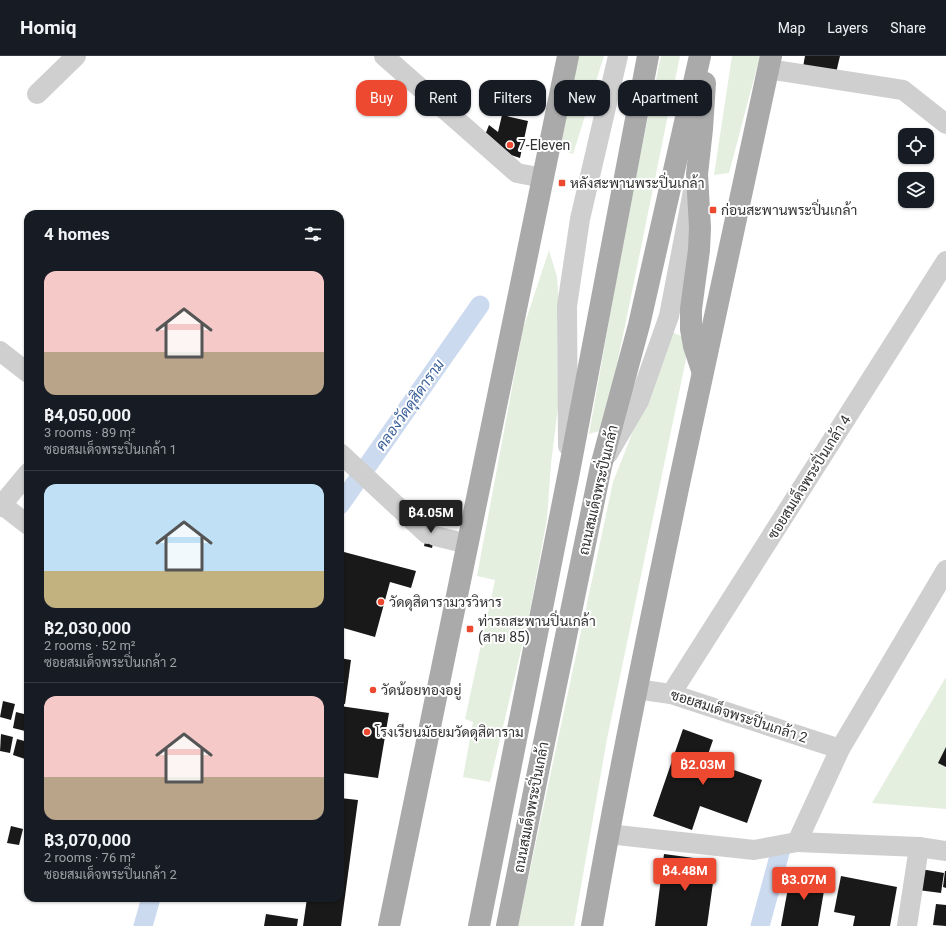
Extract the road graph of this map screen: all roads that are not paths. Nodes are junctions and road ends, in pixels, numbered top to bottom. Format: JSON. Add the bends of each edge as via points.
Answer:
{"nodes":[{"id":1,"x":384,"y":56,"type":"edge"},
{"id":2,"x":568,"y":56,"type":"edge"},
{"id":3,"x":611,"y":56,"type":"edge"},
{"id":4,"x":618,"y":56,"type":"edge"},
{"id":5,"x":648,"y":56,"type":"edge"},
{"id":6,"x":700,"y":56,"type":"edge"},
{"id":7,"x":706,"y":56,"type":"edge"},
{"id":8,"x":73,"y":57,"type":"edge"},
{"id":9,"x":770,"y":62,"type":"edge"},
{"id":10,"x":37,"y":94,"type":"dead end"},
{"id":11,"x":946,"y":124,"type":"edge"},
{"id":12,"x":697,"y":174,"type":"junction"},
{"id":13,"x":543,"y":178,"type":"junction"},
{"id":14,"x":946,"y":261,"type":"edge"},
{"id":15,"x":567,"y":306,"type":"junction"},
{"id":16,"x":0,"y":351,"type":"edge"},
{"id":17,"x":24,"y":370,"type":"edge"},
{"id":18,"x":703,"y":374,"type":"junction"},
{"id":19,"x":346,"y":458,"type":"edge"},
{"id":20,"x":601,"y":466,"type":"junction"},
{"id":21,"x":569,"y":472,"type":"junction"},
{"id":22,"x":24,"y":478,"type":"edge"},
{"id":23,"x":1,"y":505,"type":"edge"},
{"id":24,"x":24,"y":522,"type":"edge"},
{"id":25,"x":468,"y":544,"type":"junction"},
{"id":26,"x":946,"y":570,"type":"edge"},
{"id":27,"x":636,"y":689,"type":"junction"},
{"id":28,"x":672,"y":694,"type":"junction"},
{"id":29,"x":840,"y":749,"type":"junction"},
{"id":30,"x":608,"y":834,"type":"junction"},
{"id":31,"x":796,"y":842,"type":"junction"},
{"id":32,"x":919,"y":848,"type":"junction"},
{"id":33,"x":946,"y":851,"type":"edge"},
{"id":34,"x":388,"y":926,"type":"edge"},
{"id":35,"x":479,"y":926,"type":"edge"},
{"id":36,"x":507,"y":926,"type":"edge"},
{"id":37,"x":592,"y":926,"type":"edge"},
{"id":38,"x":907,"y":926,"type":"edge"}],
"edges":[{"from":1,"to":13,"type":"street","via":[[517,172]]},
{"from":2,"to":13,"type":"main road"},
{"from":3,"to":15,"type":"street","via":[[592,109],[567,225]]},
{"from":4,"to":15,"type":"street","via":[[580,220]]},
{"from":5,"to":21,"type":"main road","name":"ถนนสมเด็จพระปิ่นเกล้า"},
{"from":6,"to":20,"type":"main road","name":"ถนนสมเด็จพระปิ่นเกล้า","via":[[639,325]]},
{"from":7,"to":12,"type":"main road"},
{"from":8,"to":10,"type":"street"},
{"from":9,"to":11,"type":"street","via":[[903,90]]},
{"from":9,"to":18,"type":"main road"},
{"from":12,"to":18,"type":"main road","via":[[700,228],[691,329]]},
{"from":12,"to":20,"type":"street","via":[[669,316],[639,401]]},
{"from":13,"to":25,"type":"main road"},
{"from":14,"to":28,"type":"street","name":"ซอยสมเด็จพระปิ่นเกล้า 4"},
{"from":15,"to":21,"type":"street"},
{"from":16,"to":17,"type":"street"},
{"from":18,"to":27,"type":"main road"},
{"from":19,"to":25,"type":"street","via":[[431,535]]},
{"from":20,"to":36,"type":"main road","name":"ถนนสมเด็จพระปิ่นเกล้า"},
{"from":21,"to":35,"type":"main road","name":"ถนนสมเด็จพระปิ่นเกล้า"},
{"from":22,"to":23,"type":"street"},
{"from":23,"to":24,"type":"street"},
{"from":25,"to":34,"type":"main road"},
{"from":26,"to":29,"type":"street"},
{"from":27,"to":28,"type":"street","name":"ซอยสมเด็จพระปิ่นเกล้า 2"},
{"from":27,"to":30,"type":"main road"},
{"from":28,"to":29,"type":"street","name":"ซอยสมเด็จพระปิ่นเกล้า 2"},
{"from":29,"to":31,"type":"street"},
{"from":30,"to":31,"type":"street","via":[[754,850]]},
{"from":30,"to":37,"type":"main road"},
{"from":31,"to":32,"type":"street"},
{"from":32,"to":33,"type":"street"},
{"from":32,"to":38,"type":"street"}]}
